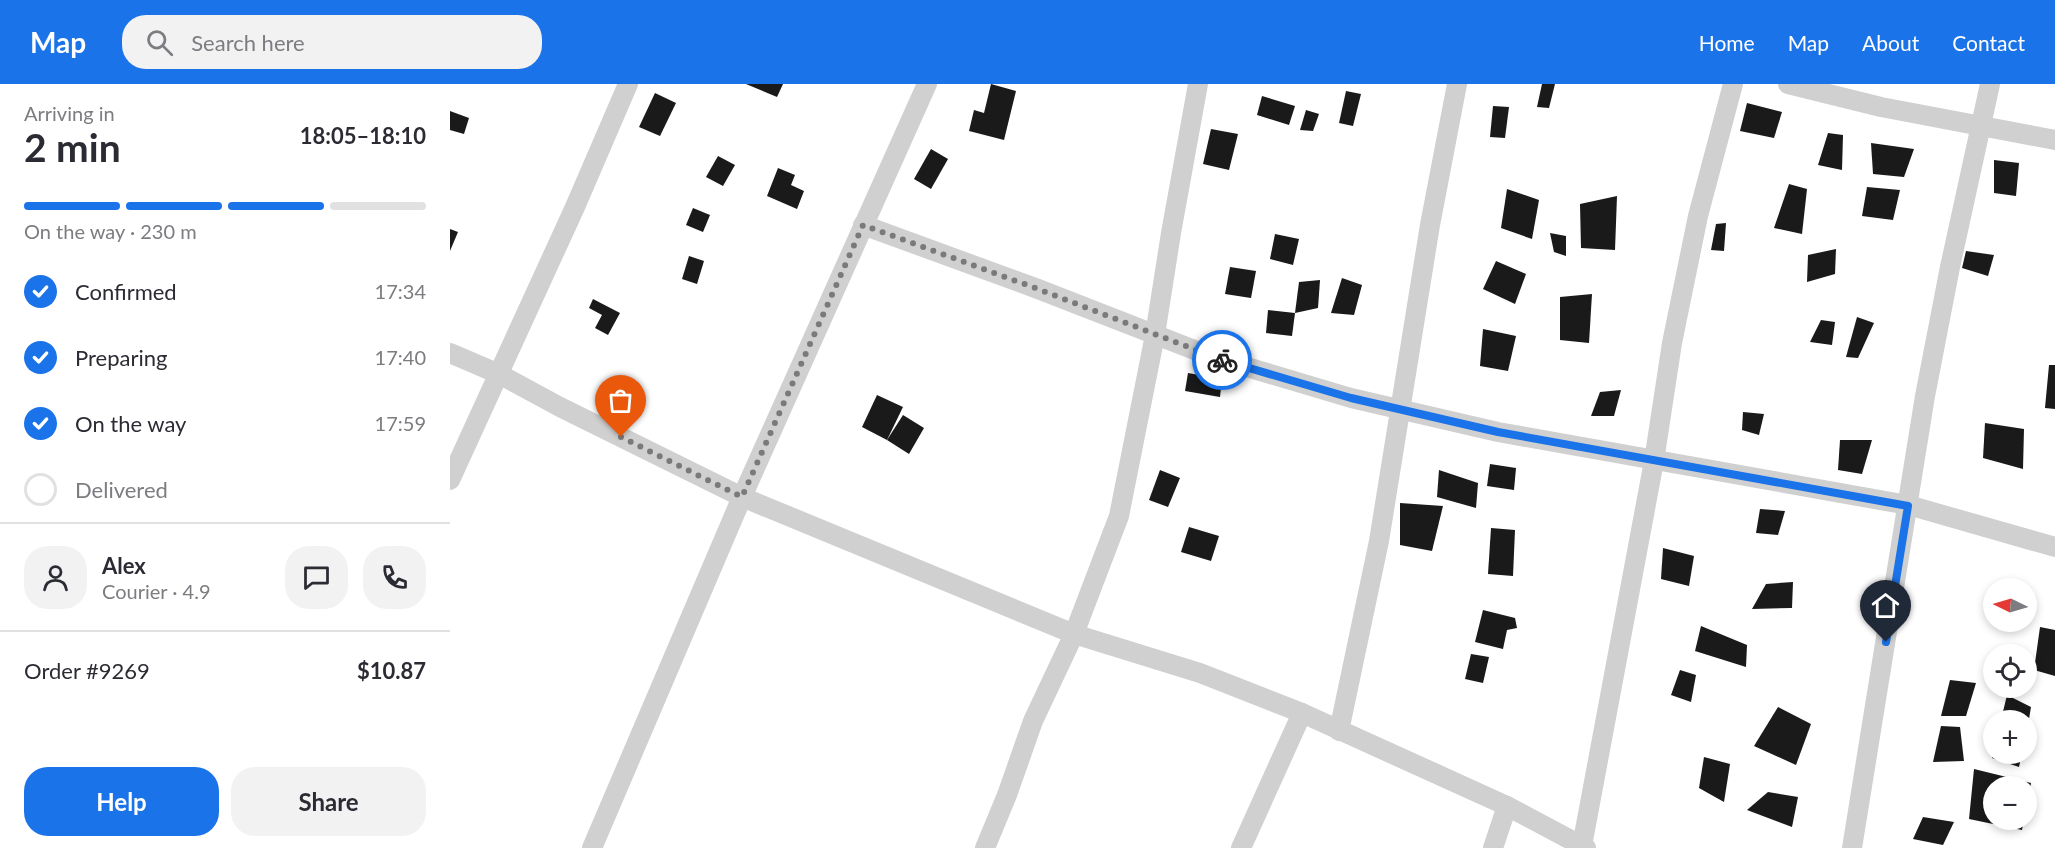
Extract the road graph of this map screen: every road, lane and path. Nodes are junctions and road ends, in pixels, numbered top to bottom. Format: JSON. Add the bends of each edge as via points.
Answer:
{"nodes":[{"id":1,"x":628,"y":84,"type":"edge"},
{"id":2,"x":927,"y":84,"type":"edge"},
{"id":3,"x":1198,"y":84,"type":"edge"},
{"id":4,"x":1457,"y":84,"type":"edge"},
{"id":5,"x":1733,"y":84,"type":"edge"},
{"id":6,"x":1788,"y":84,"type":"edge"},
{"id":7,"x":1990,"y":84,"type":"edge"},
{"id":8,"x":1982,"y":126,"type":"junction"},
{"id":9,"x":2055,"y":140,"type":"edge"},
{"id":10,"x":863,"y":225,"type":"junction"},
{"id":11,"x":1155,"y":335,"type":"junction"},
{"id":12,"x":450,"y":353,"type":"edge"},
{"id":13,"x":499,"y":374,"type":"junction"},
{"id":14,"x":1400,"y":411,"type":"junction"},
{"id":15,"x":1653,"y":461,"type":"junction"},
{"id":16,"x":450,"y":480,"type":"edge"},
{"id":17,"x":742,"y":497,"type":"junction"},
{"id":18,"x":1908,"y":506,"type":"junction"},
{"id":19,"x":2055,"y":547,"type":"edge"},
{"id":20,"x":1074,"y":634,"type":"junction"},
{"id":21,"x":1302,"y":713,"type":"junction"},
{"id":22,"x":1339,"y":731,"type":"junction"},
{"id":23,"x":1507,"y":806,"type":"junction"},
{"id":24,"x":1584,"y":847,"type":"edge"},
{"id":25,"x":592,"y":848,"type":"edge"},
{"id":26,"x":985,"y":848,"type":"edge"},
{"id":27,"x":1241,"y":848,"type":"edge"},
{"id":28,"x":1493,"y":848,"type":"edge"},
{"id":29,"x":1852,"y":848,"type":"edge"}],
"edges":[{"from":1,"to":13,"type":"street"},
{"from":2,"to":10,"type":"street"},
{"from":3,"to":11,"type":"street"},
{"from":4,"to":14,"type":"street"},
{"from":5,"to":15,"type":"street","via":[[1698,216],[1671,343]]},
{"from":6,"to":8,"type":"street"},
{"from":7,"to":8,"type":"street"},
{"from":8,"to":9,"type":"street"},
{"from":8,"to":18,"type":"street","via":[[1925,396]]},
{"from":10,"to":11,"type":"street"},
{"from":10,"to":17,"type":"street"},
{"from":11,"to":14,"type":"street","via":[[1210,356]]},
{"from":11,"to":20,"type":"street","via":[[1119,516]]},
{"from":12,"to":13,"type":"street"},
{"from":13,"to":16,"type":"street"},
{"from":13,"to":17,"type":"street"},
{"from":14,"to":15,"type":"street"},
{"from":14,"to":22,"type":"street","via":[[1379,541]]},
{"from":15,"to":18,"type":"street"},
{"from":15,"to":24,"type":"street"},
{"from":17,"to":20,"type":"street"},
{"from":17,"to":25,"type":"street"},
{"from":18,"to":19,"type":"street"},
{"from":18,"to":29,"type":"street"},
{"from":20,"to":21,"type":"street","via":[[1200,673]]},
{"from":20,"to":26,"type":"street","via":[[1033,721]]},
{"from":21,"to":22,"type":"street"},
{"from":21,"to":27,"type":"street"},
{"from":22,"to":23,"type":"street"},
{"from":23,"to":24,"type":"street"},
{"from":23,"to":28,"type":"street"}]}
